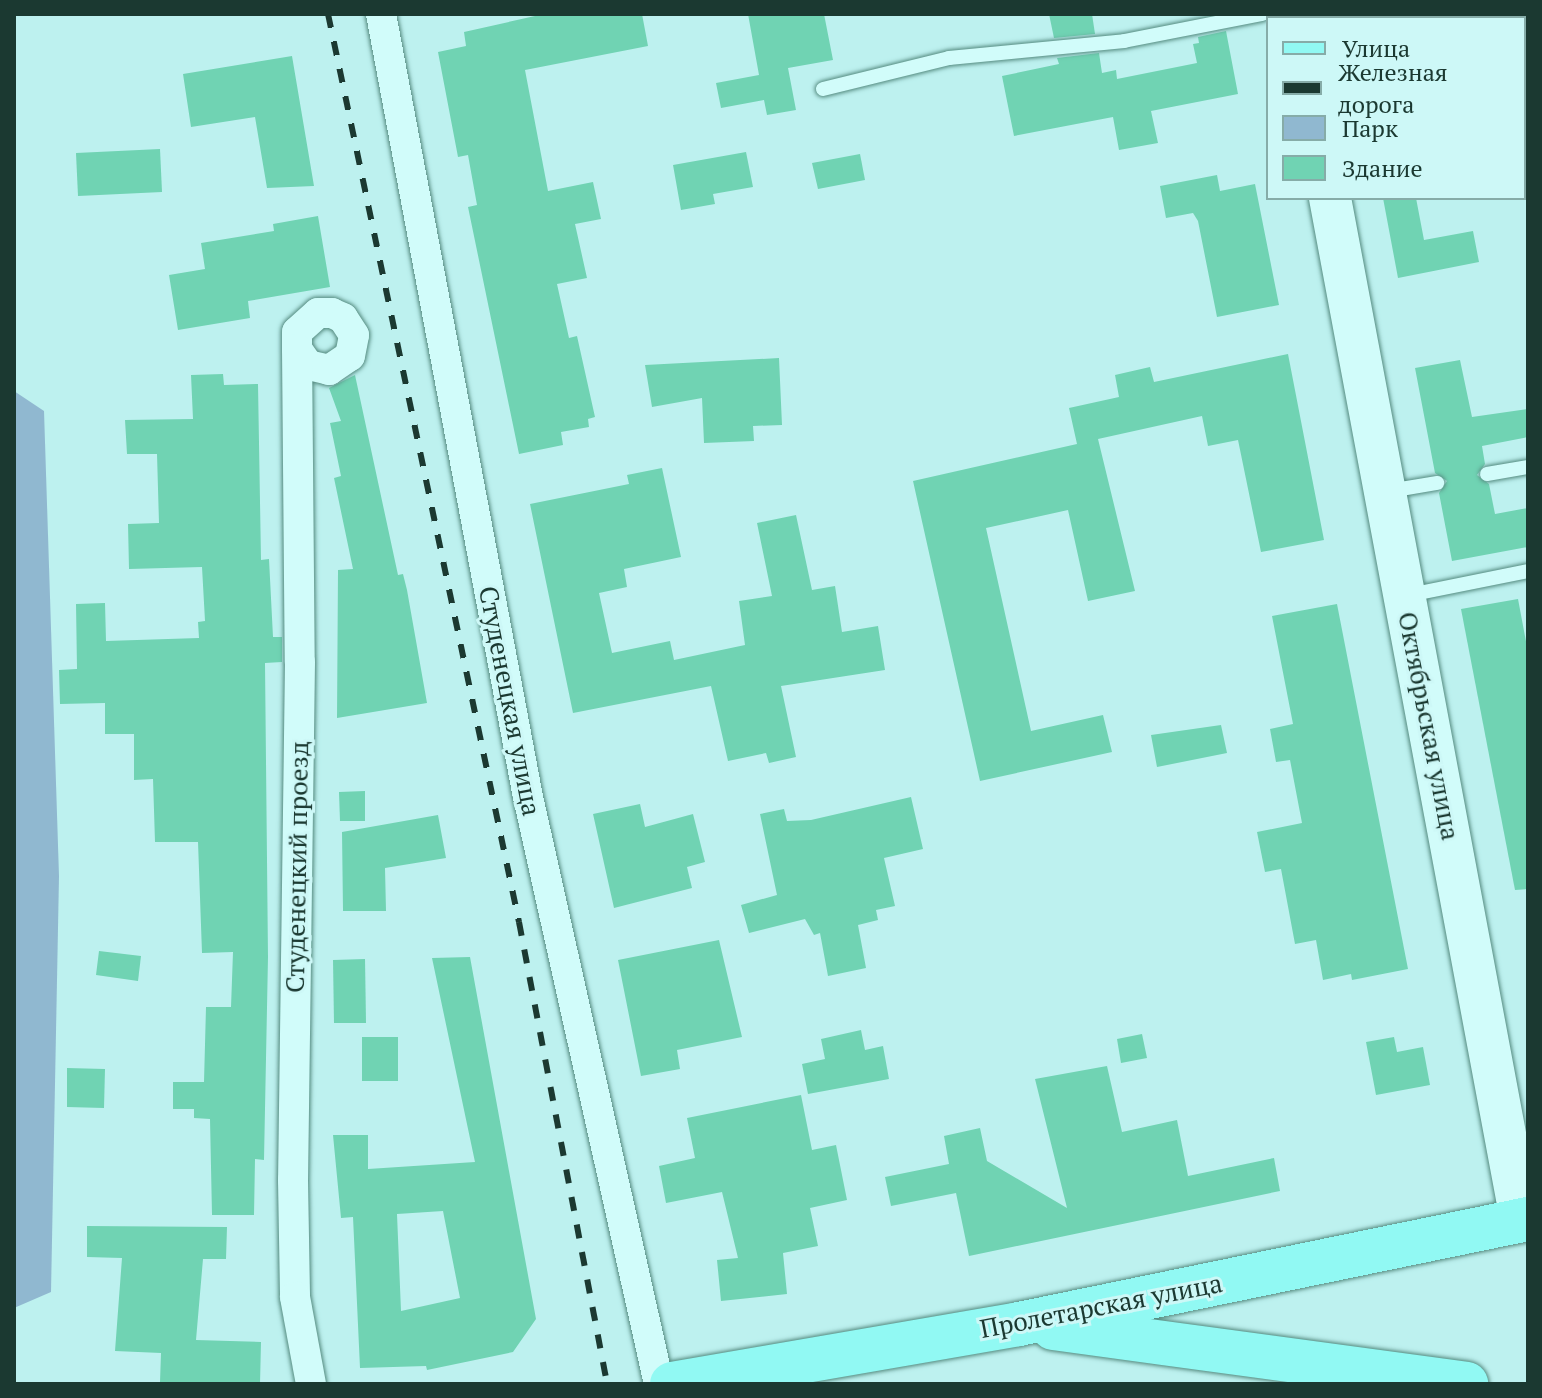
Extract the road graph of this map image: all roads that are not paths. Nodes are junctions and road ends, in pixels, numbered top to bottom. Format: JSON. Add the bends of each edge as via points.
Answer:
{"nodes":[{"id":1,"x":381,"y":14,"type":"edge"},
{"id":2,"x":1262,"y":14,"type":"edge"},
{"id":3,"x":823,"y":89,"type":"dead end"},
{"id":4,"x":1330,"y":200,"type":"edge"},
{"id":5,"x":297,"y":349,"type":"dead end"},
{"id":6,"x":1528,"y":467,"type":"edge"},
{"id":7,"x":1487,"y":474,"type":"dead end"},
{"id":8,"x":1437,"y":483,"type":"dead end"},
{"id":9,"x":1385,"y":492,"type":"junction"},
{"id":10,"x":1528,"y":571,"type":"edge"},
{"id":11,"x":1404,"y":596,"type":"junction"},
{"id":12,"x":1526,"y":1231,"type":"edge"},
{"id":13,"x":1019,"y":1324,"type":"junction"},
{"id":14,"x":311,"y":1384,"type":"edge"},
{"id":15,"x":659,"y":1384,"type":"edge"},
{"id":16,"x":672,"y":1384,"type":"edge"},
{"id":17,"x":1466,"y":1384,"type":"edge"}],
"edges":[{"from":1,"to":15,"type":"street","name":"Студенецкая улица","via":[[528,797]]},
{"from":2,"to":3,"type":"lane","via":[[1124,41],[949,58]]},
{"from":4,"to":9,"type":"main road","name":"Октябрьская улица"},
{"from":5,"to":14,"type":"street","name":"Студенецкий проезд","via":[[300,662],[293,1180],[295,1297]]},
{"from":6,"to":7,"type":"lane"},
{"from":8,"to":9,"type":"lane"},
{"from":9,"to":11,"type":"main road","name":"Октябрьская улица"},
{"from":10,"to":11,"type":"lane"},
{"from":11,"to":12,"type":"main road","name":"Октябрьская улица"},
{"from":12,"to":13,"type":"main road","name":"Пролетарская улица"},
{"from":13,"to":16,"type":"main road","name":"Пролетарская улица"},
{"from":13,"to":17,"type":"main road"}]}
